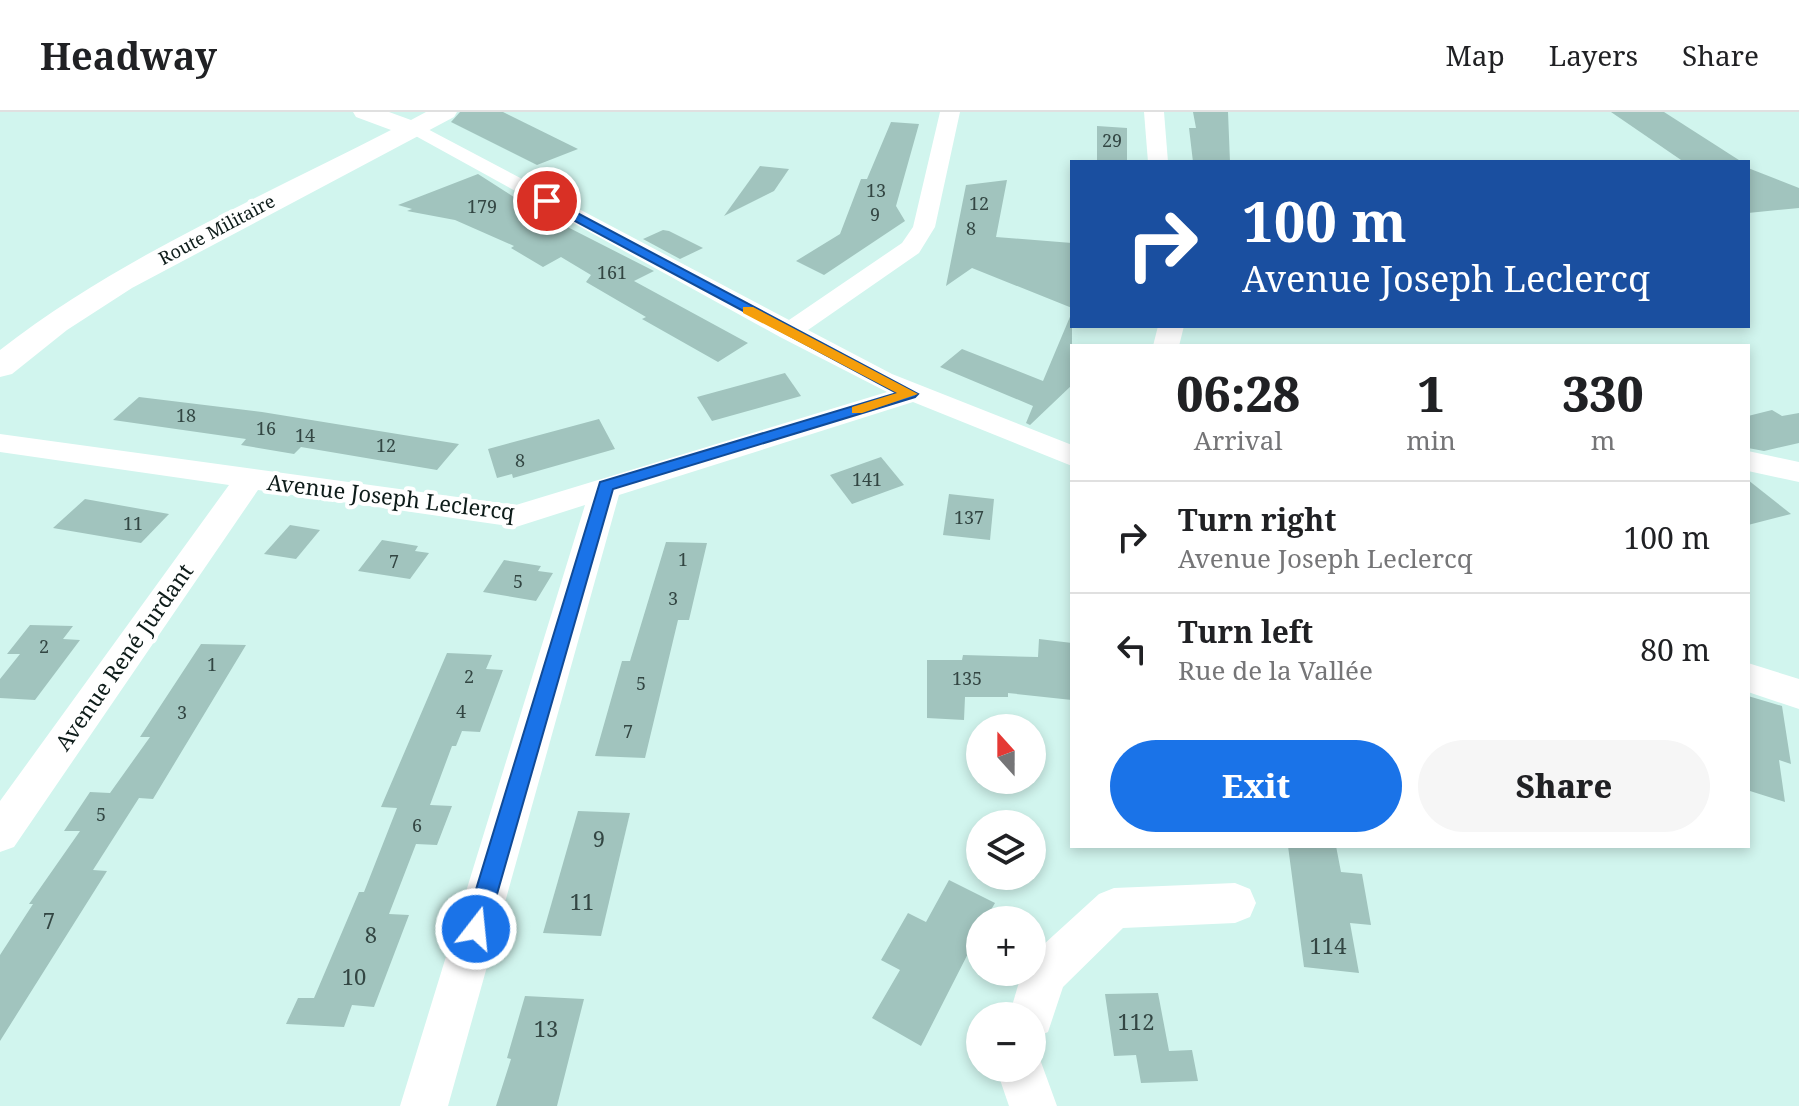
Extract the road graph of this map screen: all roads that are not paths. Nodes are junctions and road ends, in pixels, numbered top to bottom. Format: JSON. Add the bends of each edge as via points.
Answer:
{"nodes":[{"id":1,"x":365,"y":112,"type":"edge"},
{"id":2,"x":445,"y":112,"type":"edge"},
{"id":3,"x":950,"y":112,"type":"edge"},
{"id":4,"x":1154,"y":112,"type":"edge"},
{"id":5,"x":413,"y":129,"type":"junction"},
{"id":6,"x":1158,"y":160,"type":"edge"},
{"id":7,"x":789,"y":332,"type":"junction"},
{"id":8,"x":0,"y":367,"type":"edge"},
{"id":9,"x":910,"y":394,"type":"junction"},
{"id":10,"x":0,"y":443,"type":"edge"},
{"id":11,"x":1069,"y":451,"type":"edge"},
{"id":12,"x":1750,"y":461,"type":"edge"},
{"id":13,"x":1799,"y":472,"type":"edge"},
{"id":14,"x":249,"y":480,"type":"junction"},
{"id":15,"x":606,"y":486,"type":"junction"},
{"id":16,"x":1750,"y":678,"type":"edge"},
{"id":17,"x":1799,"y":694,"type":"edge"},
{"id":18,"x":0,"y":834,"type":"edge"},
{"id":19,"x":1235,"y":903,"type":"dead end"},
{"id":20,"x":1036,"y":1002,"type":"edge"},
{"id":21,"x":1025,"y":1082,"type":"edge"},
{"id":22,"x":424,"y":1106,"type":"edge"},
{"id":23,"x":1033,"y":1106,"type":"edge"}],
"edges":[{"from":1,"to":5,"type":"street"},
{"from":2,"to":5,"type":"street","name":"Route Militaire"},
{"from":3,"to":7,"type":"street","via":[[924,227],[911,248]]},
{"from":4,"to":6,"type":"street"},
{"from":5,"to":7,"type":"street"},
{"from":5,"to":8,"type":"street","name":"Route Militaire","via":[[121,281],[55,323]]},
{"from":7,"to":9,"type":"street"},
{"from":9,"to":11,"type":"street"},
{"from":9,"to":15,"type":"street","name":"Avenue Joseph Leclercq"},
{"from":10,"to":14,"type":"street","name":"Avenue Joseph Leclercq"},
{"from":12,"to":13,"type":"street"},
{"from":14,"to":15,"type":"street","name":"Avenue Joseph Leclercq","via":[[516,516]]},
{"from":14,"to":18,"type":"street","name":"Avenue René Jurdant"},
{"from":15,"to":22,"type":"street"},
{"from":16,"to":17,"type":"street"},
{"from":19,"to":20,"type":"street","via":[[1114,908],[1044,974]]},
{"from":21,"to":23,"type":"street"}]}
